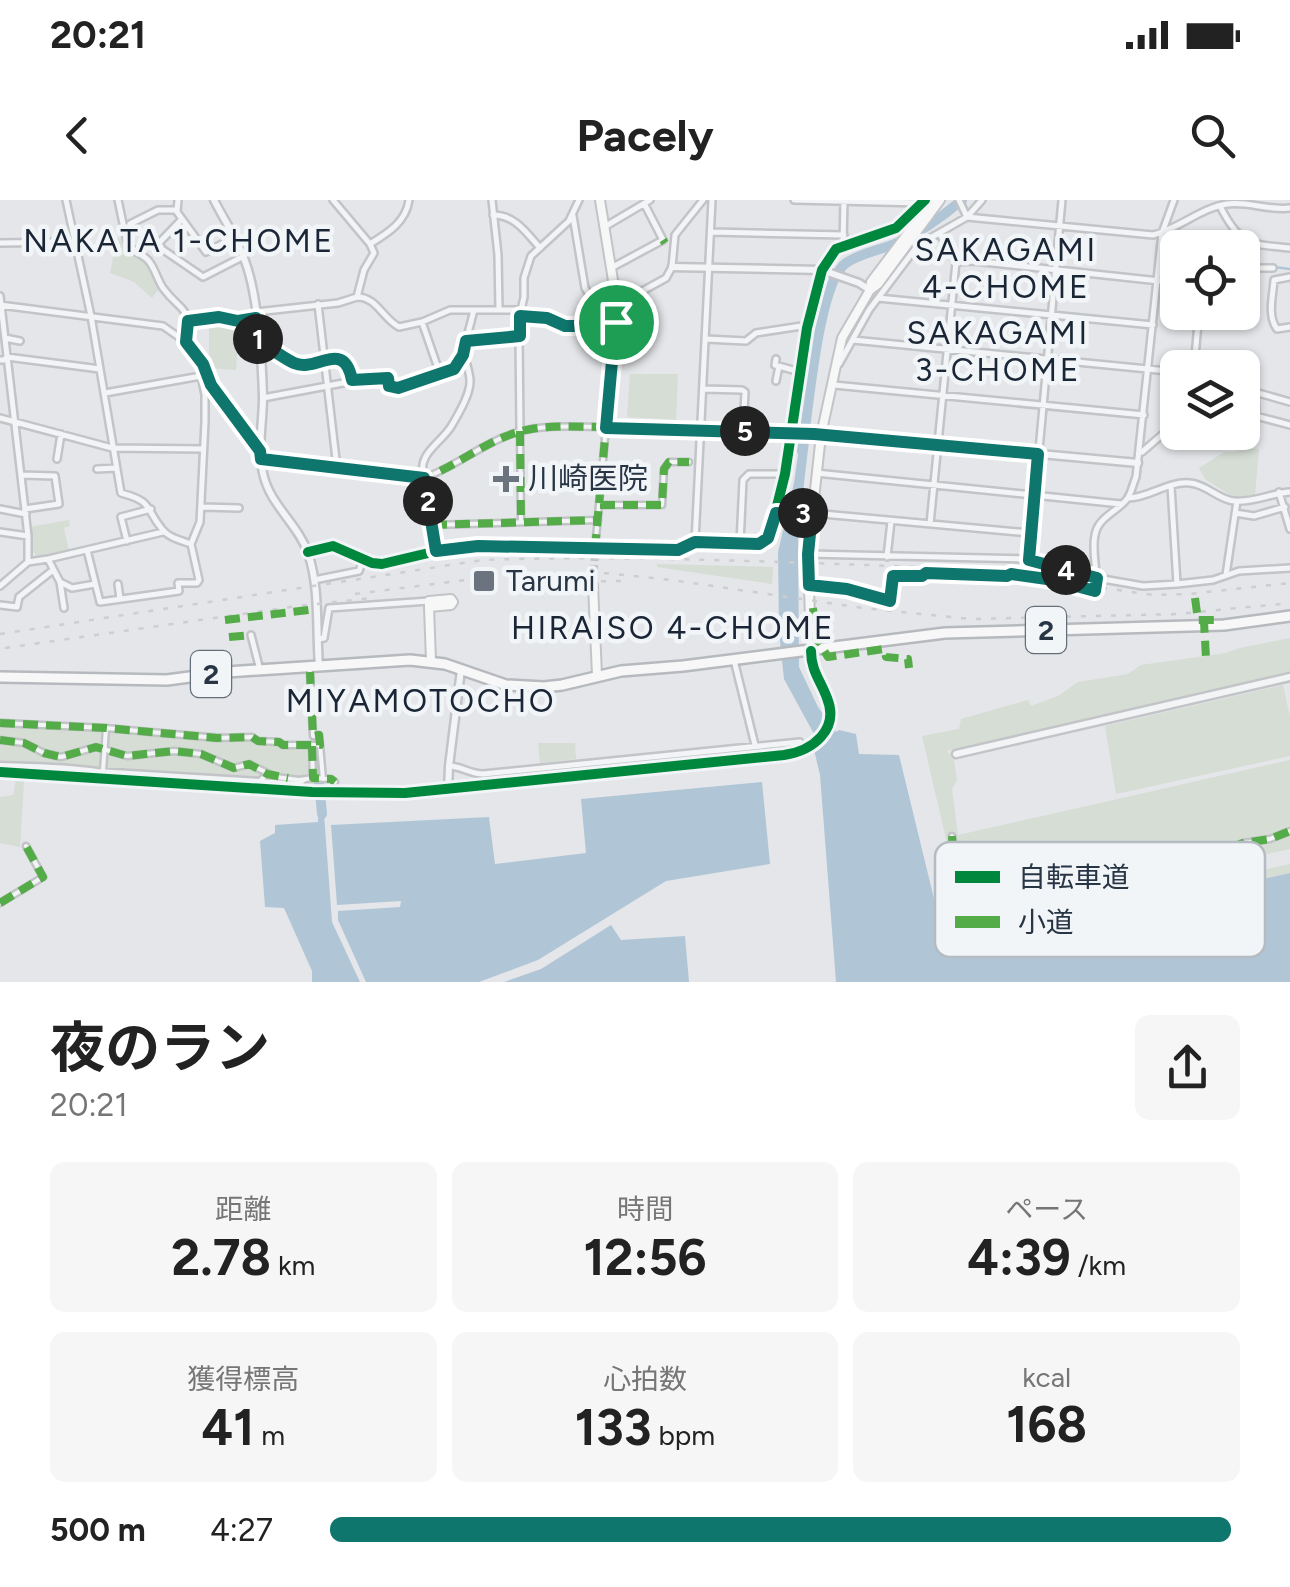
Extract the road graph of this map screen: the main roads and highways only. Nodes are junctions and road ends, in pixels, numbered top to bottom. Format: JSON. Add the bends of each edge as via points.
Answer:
{"nodes":[{"id":1,"x":600,"y":200,"type":"edge"},
{"id":2,"x":937,"y":200,"type":"edge"},
{"id":3,"x":616,"y":312,"type":"road end"},
{"id":4,"x":593,"y":585,"type":"tunnel mouth"},
{"id":5,"x":429,"y":604,"type":"road end"},
{"id":6,"x":1290,"y":616,"type":"edge"},
{"id":7,"x":806,"y":652,"type":"junction"},
{"id":8,"x":431,"y":661,"type":"junction"},
{"id":9,"x":597,"y":676,"type":"junction"},
{"id":10,"x":0,"y":677,"type":"edge"}],
"edges":[{"from":1,"to":3,"type":"main road"},
{"from":2,"to":7,"type":"main road","via":[[842,338],[817,434],[808,513]]},
{"from":4,"to":9,"type":"main road"},
{"from":5,"to":8,"type":"main road"},
{"from":6,"to":7,"type":"highway","number":"2","via":[[1224,626],[945,634]]},
{"from":7,"to":9,"type":"highway","number":"2"},
{"from":8,"to":9,"type":"highway","number":"2","via":[[524,688]]},
{"from":8,"to":10,"type":"highway","number":"2","via":[[135,682]]}]}
